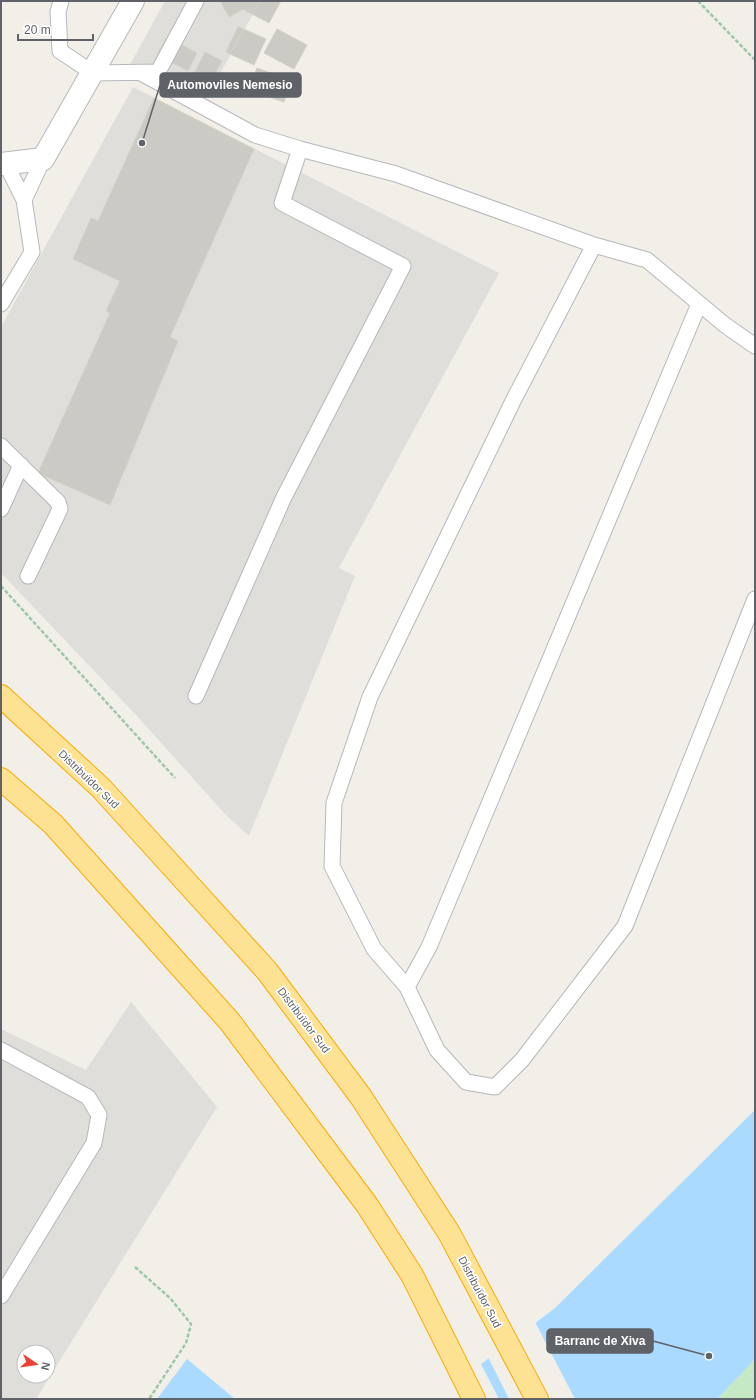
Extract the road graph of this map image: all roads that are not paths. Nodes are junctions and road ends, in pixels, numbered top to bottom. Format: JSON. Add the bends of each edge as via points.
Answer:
{"nodes":[{"id":1,"x":61,"y":1,"type":"edge"},
{"id":2,"x":133,"y":1,"type":"edge"},
{"id":3,"x":196,"y":1,"type":"edge"},
{"id":4,"x":141,"y":72,"type":"junction"},
{"id":5,"x":92,"y":73,"type":"junction"},
{"id":6,"x":300,"y":149,"type":"junction"},
{"id":7,"x":43,"y":159,"type":"junction"},
{"id":8,"x":4,"y":164,"type":"edge"},
{"id":9,"x":24,"y":200,"type":"junction"},
{"id":10,"x":594,"y":245,"type":"junction"},
{"id":11,"x":1,"y":304,"type":"edge"},
{"id":12,"x":699,"y":304,"type":"junction"},
{"id":13,"x":755,"y":346,"type":"edge"},
{"id":14,"x":1,"y":446,"type":"edge"},
{"id":15,"x":21,"y":465,"type":"junction"},
{"id":16,"x":1,"y":509,"type":"edge"},
{"id":17,"x":28,"y":576,"type":"dead end"},
{"id":18,"x":755,"y":599,"type":"edge"},
{"id":19,"x":1,"y":696,"type":"edge"},
{"id":20,"x":196,"y":696,"type":"dead end"},
{"id":21,"x":1,"y":779,"type":"edge"},
{"id":22,"x":407,"y":987,"type":"junction"},
{"id":23,"x":1,"y":1050,"type":"edge"},
{"id":24,"x":1,"y":1296,"type":"edge"},
{"id":25,"x":474,"y":1399,"type":"edge"},
{"id":26,"x":537,"y":1399,"type":"edge"}],
"edges":[{"from":1,"to":5,"type":"lane","via":[[58,12],[60,51]]},
{"from":2,"to":5,"type":"street"},
{"from":3,"to":4,"type":"lane","via":[[158,72]]},
{"from":4,"to":5,"type":"lane"},
{"from":4,"to":6,"type":"lane","via":[[255,135]]},
{"from":5,"to":7,"type":"street"},
{"from":6,"to":10,"type":"lane","via":[[396,174]]},
{"from":6,"to":20,"type":"lane","via":[[282,203],[403,266],[284,497]]},
{"from":7,"to":8,"type":"street"},
{"from":7,"to":9,"type":"lane"},
{"from":8,"to":9,"type":"lane"},
{"from":9,"to":11,"type":"lane","via":[[32,252]]},
{"from":10,"to":12,"type":"lane","via":[[647,260]]},
{"from":10,"to":22,"type":"lane","via":[[513,401],[370,697],[334,803],[332,866],[374,949]]},
{"from":12,"to":13,"type":"lane","via":[[724,326]]},
{"from":12,"to":22,"type":"lane","via":[[429,947]]},
{"from":14,"to":15,"type":"lane"},
{"from":15,"to":16,"type":"lane"},
{"from":15,"to":17,"type":"lane","via":[[58,502],[60,510]]},
{"from":18,"to":22,"type":"lane","via":[[625,926],[522,1060],[495,1087],[466,1082],[437,1050]]},
{"from":19,"to":26,"type":"highway","name":"Distribuïdor Sud","via":[[101,788],[267,971],[361,1097],[449,1233]]},
{"from":21,"to":25,"type":"highway","via":[[53,824],[230,1022],[367,1205],[412,1275]]},
{"from":23,"to":24,"type":"lane","via":[[88,1097],[99,1116],[94,1143]]}]}
